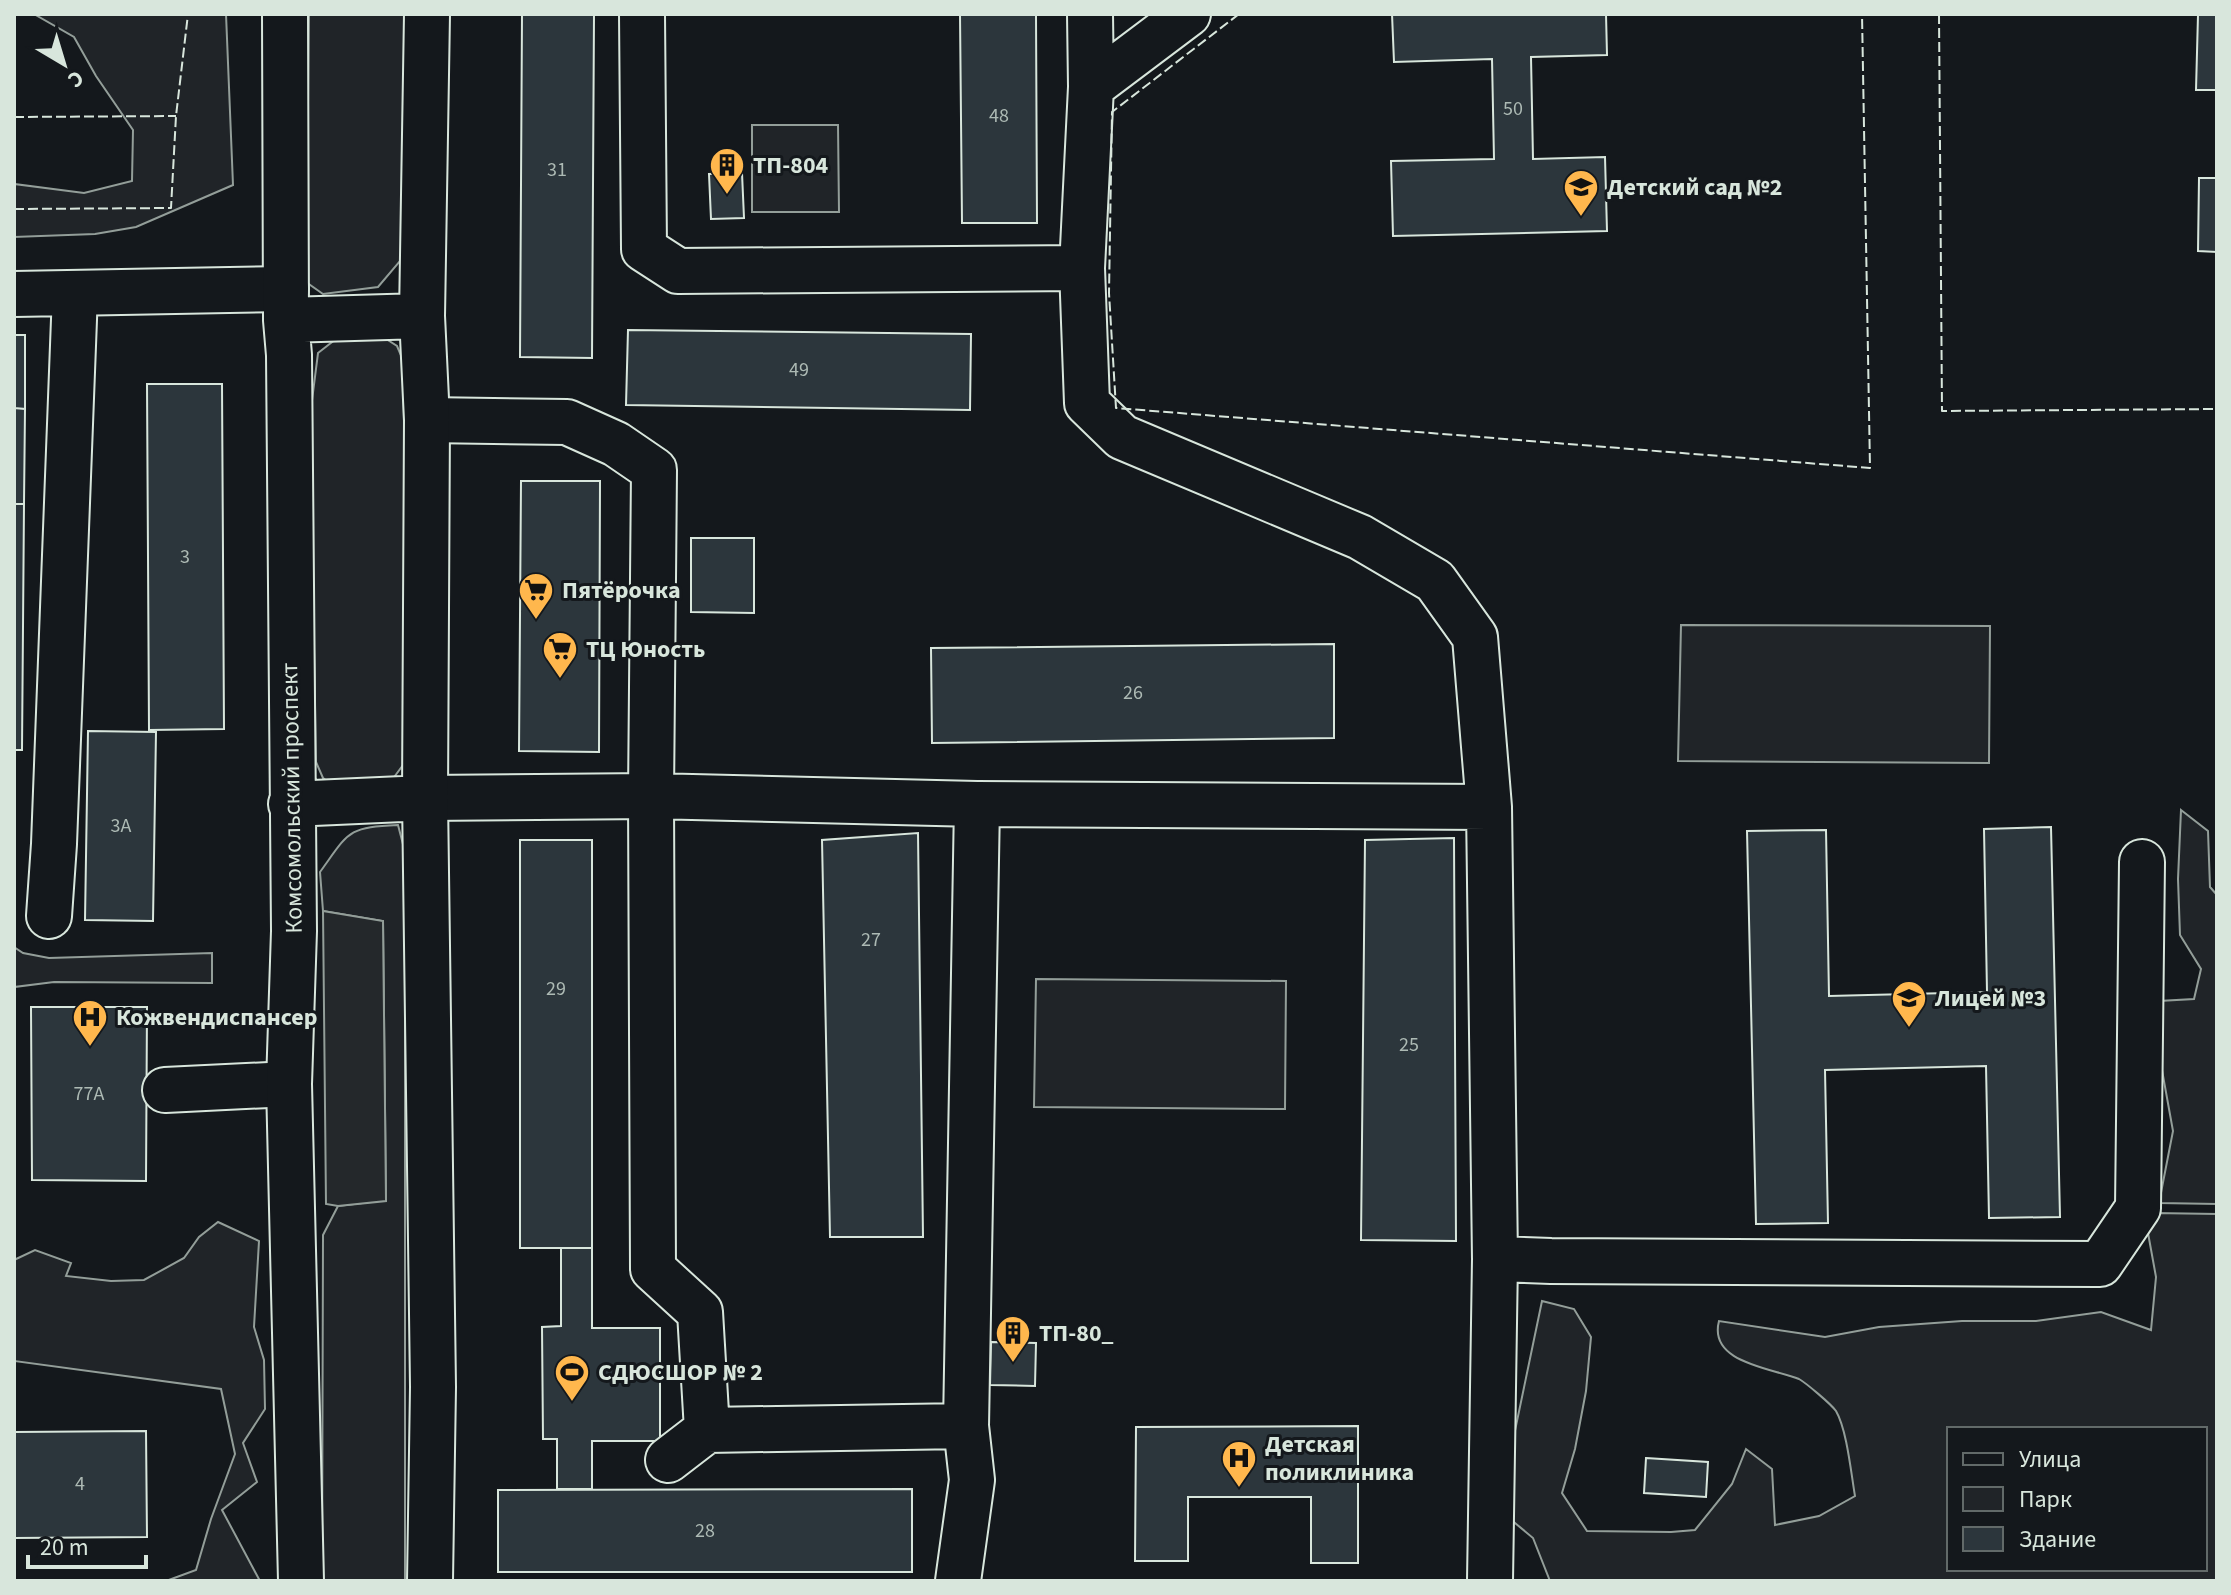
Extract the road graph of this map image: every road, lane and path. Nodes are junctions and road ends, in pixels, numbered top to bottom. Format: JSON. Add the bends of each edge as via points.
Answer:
{"nodes":[{"id":1,"x":285,"y":14,"type":"edge"},
{"id":2,"x":427,"y":14,"type":"edge"},
{"id":3,"x":642,"y":14,"type":"edge"},
{"id":4,"x":1090,"y":14,"type":"edge"},
{"id":5,"x":1188,"y":14,"type":"edge"},
{"id":6,"x":1091,"y":87,"type":"junction"},
{"id":7,"x":1082,"y":268,"type":"junction"},
{"id":8,"x":75,"y":293,"type":"junction"},
{"id":9,"x":14,"y":294,"type":"edge"},
{"id":10,"x":286,"y":305,"type":"junction"},
{"id":11,"x":422,"y":316,"type":"junction"},
{"id":12,"x":427,"y":420,"type":"junction"},
{"id":13,"x":651,"y":796,"type":"junction"},
{"id":14,"x":425,"y":798,"type":"junction"},
{"id":15,"x":291,"y":804,"type":"junction"},
{"id":16,"x":977,"y":804,"type":"junction"},
{"id":17,"x":1489,"y":807,"type":"junction"},
{"id":18,"x":2142,"y":862,"type":"dead end"},
{"id":19,"x":49,"y":916,"type":"dead end"},
{"id":20,"x":289,"y":1084,"type":"junction"},
{"id":21,"x":165,"y":1090,"type":"dead end"},
{"id":22,"x":1495,"y":1259,"type":"junction"},
{"id":23,"x":966,"y":1426,"type":"junction"},
{"id":24,"x":707,"y":1430,"type":"junction"},
{"id":25,"x":668,"y":1460,"type":"dead end"},
{"id":26,"x":301,"y":1581,"type":"edge"},
{"id":27,"x":430,"y":1581,"type":"edge"},
{"id":28,"x":958,"y":1581,"type":"edge"},
{"id":29,"x":1490,"y":1581,"type":"edge"}],
"edges":[{"from":1,"to":10,"type":"main road","name":"Комсомольский проспект"},
{"from":2,"to":11,"type":"main road"},
{"from":3,"to":7,"type":"main road","via":[[644,249],[678,271]]},
{"from":4,"to":6,"type":"main road"},
{"from":5,"to":6,"type":"main road"},
{"from":6,"to":7,"type":"main road"},
{"from":7,"to":17,"type":"main road","via":[[1087,403],[1122,437],[1360,537],[1435,581],[1475,637]]},
{"from":8,"to":9,"type":"main road"},
{"from":8,"to":10,"type":"main road"},
{"from":8,"to":19,"type":"main road"},
{"from":10,"to":11,"type":"main road"},
{"from":10,"to":15,"type":"main road","name":"Комсомольский проспект"},
{"from":11,"to":12,"type":"main road"},
{"from":12,"to":13,"type":"main road","via":[[567,422],[616,444],[654,470]]},
{"from":12,"to":14,"type":"main road"},
{"from":13,"to":14,"type":"main road"},
{"from":13,"to":16,"type":"main road"},
{"from":13,"to":24,"type":"main road","via":[[653,1269],[700,1312]]},
{"from":14,"to":15,"type":"main road"},
{"from":14,"to":27,"type":"main road","via":[[433,1387]]},
{"from":15,"to":20,"type":"main road","name":"Комсомольский проспект"},
{"from":16,"to":17,"type":"main road"},
{"from":16,"to":23,"type":"main road"},
{"from":17,"to":22,"type":"main road"},
{"from":18,"to":22,"type":"main road","via":[[2138,1208],[2100,1264]]},
{"from":20,"to":21,"type":"main road"},
{"from":20,"to":26,"type":"main road","name":"Комсомольский проспект"},
{"from":22,"to":29,"type":"main road"},
{"from":23,"to":24,"type":"main road"},
{"from":23,"to":28,"type":"main road","via":[[972,1480]]},
{"from":24,"to":25,"type":"main road"}]}
